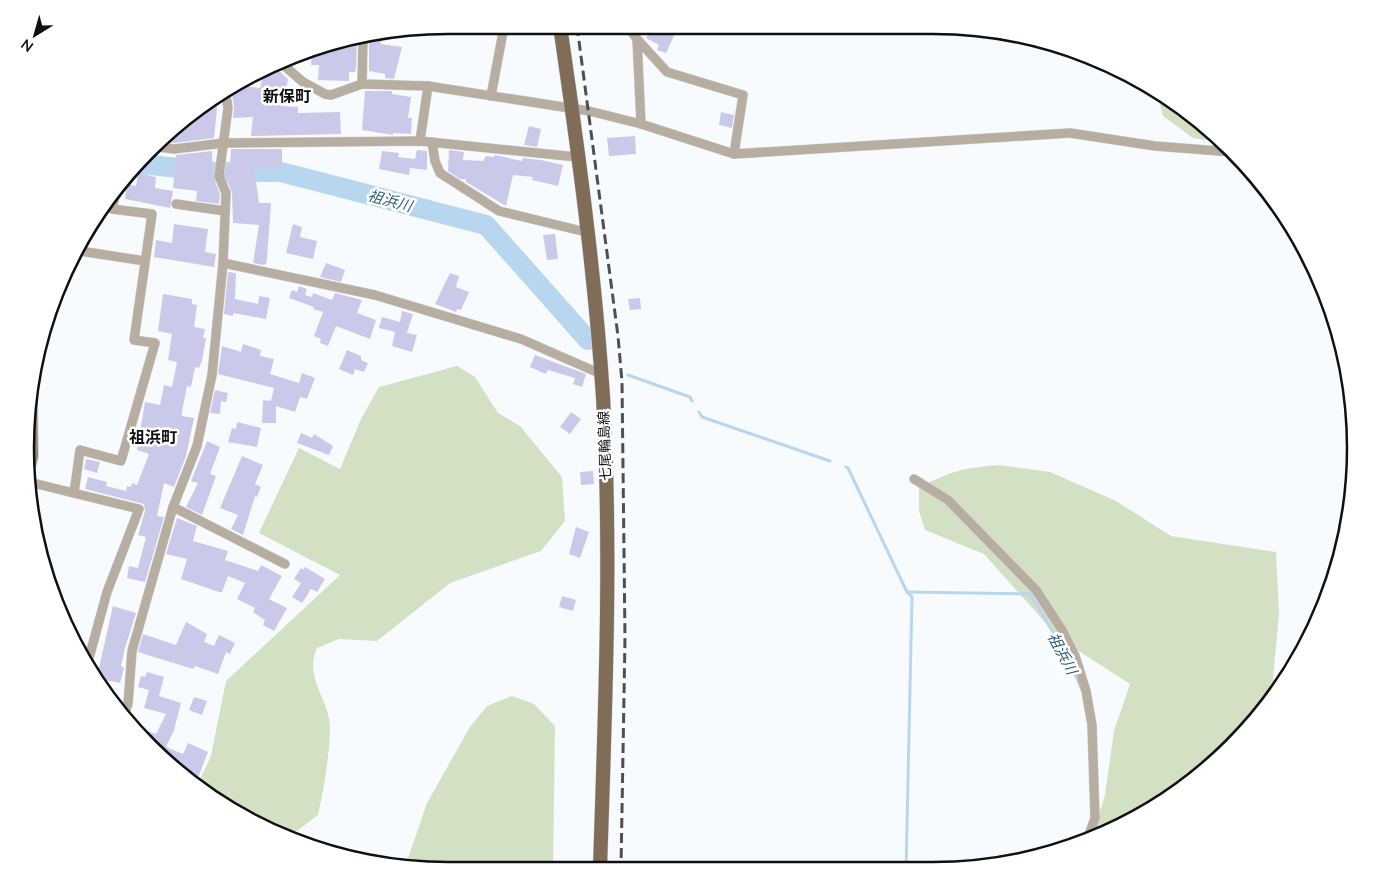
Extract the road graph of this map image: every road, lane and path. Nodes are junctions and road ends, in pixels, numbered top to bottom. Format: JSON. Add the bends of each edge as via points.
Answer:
{"nodes":[{"id":1,"x":503,"y":34,"type":"edge"},
{"id":2,"x":561,"y":34,"type":"edge"},
{"id":3,"x":633,"y":34,"type":"edge"},
{"id":4,"x":637,"y":39,"type":"junction"},
{"id":5,"x":364,"y":43,"type":"edge"},
{"id":6,"x":285,"y":67,"type":"edge"},
{"id":7,"x":362,"y":84,"type":"junction"},
{"id":8,"x":428,"y":86,"type":"junction"},
{"id":9,"x":491,"y":96,"type":"junction"},
{"id":10,"x":226,"y":99,"type":"edge"},
{"id":11,"x":571,"y":108,"type":"junction"},
{"id":12,"x":641,"y":124,"type":"junction"},
{"id":13,"x":420,"y":141,"type":"junction"},
{"id":14,"x":432,"y":142,"type":"junction"},
{"id":15,"x":224,"y":143,"type":"junction"},
{"id":16,"x":163,"y":148,"type":"edge"},
{"id":17,"x":1222,"y":151,"type":"edge"},
{"id":18,"x":734,"y":154,"type":"junction"},
{"id":19,"x":577,"y":157,"type":"junction"},
{"id":20,"x":176,"y":204,"type":"dead end"},
{"id":21,"x":113,"y":205,"type":"edge"},
{"id":22,"x":225,"y":210,"type":"junction"},
{"id":23,"x":586,"y":232,"type":"junction"},
{"id":24,"x":83,"y":252,"type":"edge"},
{"id":25,"x":145,"y":261,"type":"junction"},
{"id":26,"x":223,"y":263,"type":"junction"},
{"id":27,"x":601,"y":374,"type":"junction"},
{"id":28,"x":914,"y":479,"type":"dead end"},
{"id":29,"x":36,"y":484,"type":"edge"},
{"id":30,"x":74,"y":493,"type":"junction"},
{"id":31,"x":173,"y":507,"type":"junction"},
{"id":32,"x":284,"y":564,"type":"dead end"},
{"id":33,"x":90,"y":656,"type":"edge"},
{"id":34,"x":126,"y":709,"type":"edge"},
{"id":35,"x":1090,"y":832,"type":"edge"},
{"id":36,"x":600,"y":862,"type":"edge"}],
"edges":[{"from":1,"to":9,"type":"street"},
{"from":2,"to":11,"type":"main road","name":"七尾輪島線"},
{"from":3,"to":4,"type":"street"},
{"from":4,"to":12,"type":"street"},
{"from":4,"to":18,"type":"street","via":[[667,72],[743,95]]},
{"from":5,"to":7,"type":"street"},
{"from":6,"to":7,"type":"street","via":[[302,82],[325,94],[331,95]]},
{"from":7,"to":8,"type":"street"},
{"from":8,"to":9,"type":"street"},
{"from":8,"to":13,"type":"street"},
{"from":9,"to":11,"type":"street"},
{"from":10,"to":15,"type":"street"},
{"from":11,"to":12,"type":"street"},
{"from":11,"to":19,"type":"main road","name":"七尾輪島線"},
{"from":12,"to":18,"type":"street"},
{"from":13,"to":14,"type":"street"},
{"from":13,"to":15,"type":"street"},
{"from":14,"to":19,"type":"street"},
{"from":14,"to":23,"type":"street","via":[[434,161],[440,173],[499,212]]},
{"from":15,"to":16,"type":"street"},
{"from":15,"to":22,"type":"street","via":[[220,171],[226,193]]},
{"from":17,"to":18,"type":"street","via":[[1155,146],[1070,133]]},
{"from":19,"to":23,"type":"main road","name":"七尾輪島線"},
{"from":20,"to":22,"type":"street"},
{"from":21,"to":25,"type":"street","via":[[112,209],[152,214]]},
{"from":22,"to":26,"type":"street"},
{"from":23,"to":27,"type":"main road","name":"七尾輪島線"},
{"from":24,"to":25,"type":"street"},
{"from":25,"to":30,"type":"street","via":[[134,340],[155,344],[121,461],[80,450]]},
{"from":26,"to":27,"type":"street","via":[[375,295],[521,338]]},
{"from":26,"to":31,"type":"street","via":[[212,375],[197,446]]},
{"from":27,"to":36,"type":"main road","name":"七尾輪島線","via":[[607,599]]},
{"from":28,"to":35,"type":"street","via":[[948,500],[1036,590],[1075,656],[1092,725],[1095,818]]},
{"from":29,"to":30,"type":"street"},
{"from":30,"to":33,"type":"street","via":[[139,509],[107,592]]},
{"from":31,"to":32,"type":"street"},
{"from":31,"to":34,"type":"street","via":[[132,651]]}]}
